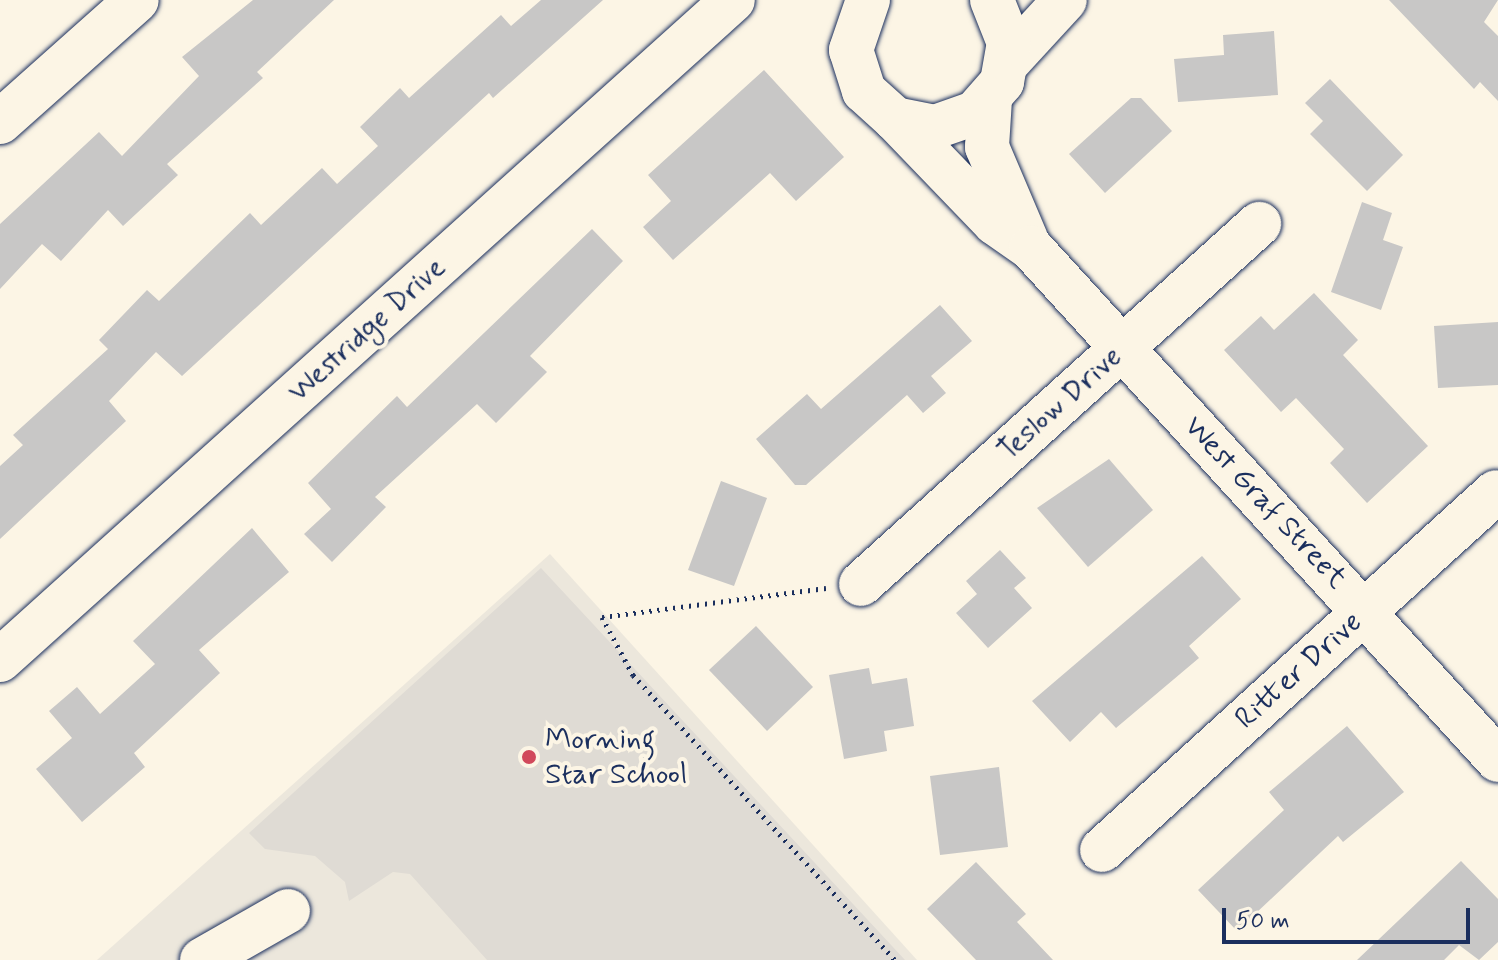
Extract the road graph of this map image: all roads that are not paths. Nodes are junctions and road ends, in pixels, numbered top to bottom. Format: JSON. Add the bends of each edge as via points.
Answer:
{"nodes":[{"id":1,"x":137,"y":0,"type":"edge"},
{"id":2,"x":733,"y":0,"type":"edge"},
{"id":3,"x":992,"y":0,"type":"edge"},
{"id":4,"x":1065,"y":0,"type":"edge"},
{"id":5,"x":854,"y":9,"type":"edge"},
{"id":6,"x":999,"y":80,"type":"junction"},
{"id":7,"x":895,"y":119,"type":"junction"},
{"id":8,"x":0,"y":122,"type":"edge"},
{"id":9,"x":1259,"y":224,"type":"dead end"},
{"id":10,"x":1031,"y":248,"type":"junction"},
{"id":11,"x":1122,"y":348,"type":"junction"},
{"id":12,"x":1496,"y":492,"type":"dead end"},
{"id":13,"x":861,"y":584,"type":"road end"},
{"id":14,"x":1365,"y":611,"type":"junction"},
{"id":15,"x":0,"y":660,"type":"edge"},
{"id":16,"x":1498,"y":760,"type":"edge"},
{"id":17,"x":1102,"y":850,"type":"dead end"},
{"id":18,"x":288,"y":911,"type":"dead end"},
{"id":19,"x":202,"y":960,"type":"edge"}],
"edges":[{"from":1,"to":8,"type":"street"},
{"from":2,"to":15,"type":"street","name":"Westridge Drive"},
{"from":3,"to":6,"type":"street","name":"West Graf Street","via":[[1005,23]]},
{"from":4,"to":6,"type":"street"},
{"from":5,"to":7,"type":"street","name":"West Graf Street","via":[[854,72]]},
{"from":6,"to":7,"type":"street","via":[[935,127]]},
{"from":6,"to":10,"type":"street","name":"West Graf Street","via":[[987,147]]},
{"from":7,"to":10,"type":"street","name":"West Graf Street","via":[[975,203]]},
{"from":9,"to":11,"type":"street","name":"Teslow Drive"},
{"from":10,"to":11,"type":"street","name":"West Graf Street"},
{"from":11,"to":13,"type":"street","name":"Teslow Drive"},
{"from":11,"to":14,"type":"street","name":"West Graf Street"},
{"from":12,"to":14,"type":"street","name":"Ritter Drive"},
{"from":14,"to":16,"type":"street","name":"West Graf Street"},
{"from":14,"to":17,"type":"street","name":"Ritter Drive"},
{"from":18,"to":19,"type":"street"}]}
